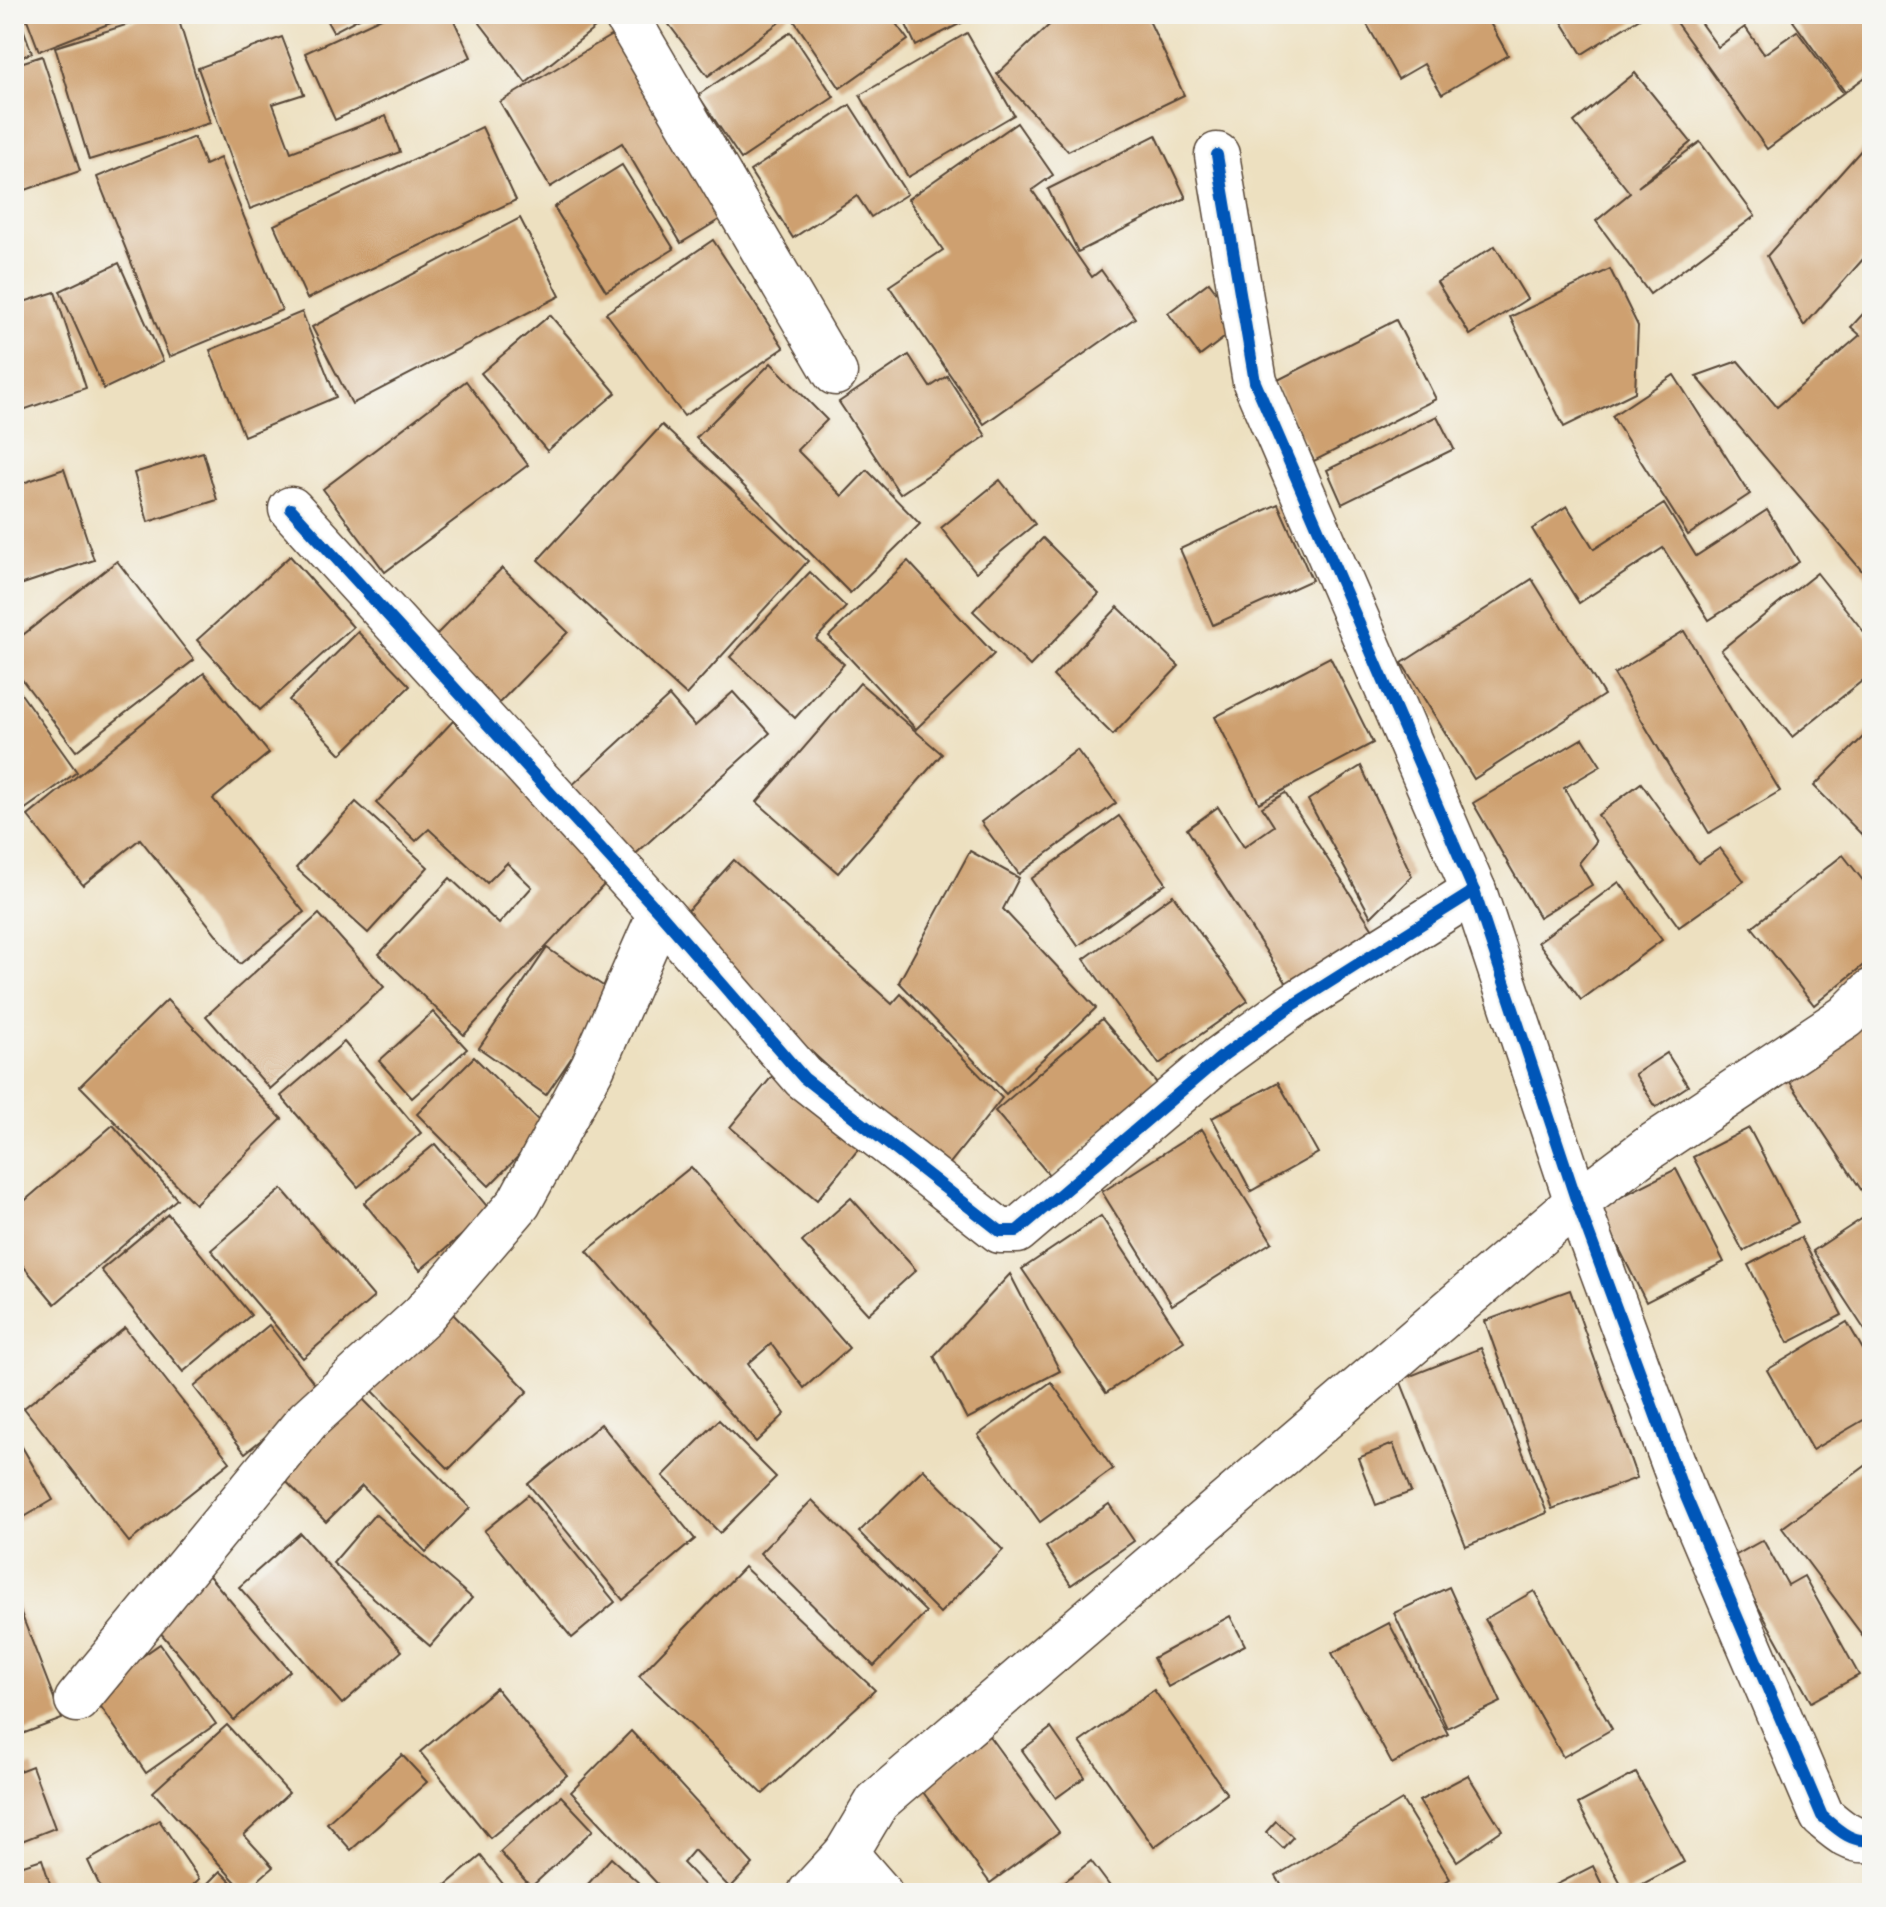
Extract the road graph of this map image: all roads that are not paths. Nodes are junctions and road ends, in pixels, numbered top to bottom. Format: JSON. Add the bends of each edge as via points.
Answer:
{"nodes":[{"id":1,"x":625,"y":14,"type":"edge"},
{"id":2,"x":1217,"y":155,"type":"dead end"},
{"id":3,"x":835,"y":373,"type":"dead end"},
{"id":4,"x":291,"y":509,"type":"dead end"},
{"id":5,"x":1474,"y":891,"type":"junction"},
{"id":6,"x":660,"y":913,"type":"junction"},
{"id":7,"x":1872,"y":991,"type":"edge"},
{"id":8,"x":1577,"y":1202,"type":"junction"},
{"id":9,"x":77,"y":1700,"type":"dead end"},
{"id":10,"x":1869,"y":1848,"type":"edge"},
{"id":11,"x":846,"y":1854,"type":"junction"},
{"id":12,"x":810,"y":1893,"type":"edge"},
{"id":13,"x":880,"y":1893,"type":"edge"}],
"edges":[{"from":1,"to":3,"type":"street"},
{"from":2,"to":5,"type":"street","via":[[1255,382]]},
{"from":4,"to":6,"type":"street"},
{"from":5,"to":6,"type":"street","via":[[1290,1007],[1220,1058],[1017,1231],[1000,1231],[804,1078]]},
{"from":5,"to":8,"type":"street"},
{"from":6,"to":9,"type":"street","via":[[593,1066],[519,1203],[423,1315],[308,1420]]},
{"from":7,"to":8,"type":"street","via":[[1846,1017]]},
{"from":8,"to":10,"type":"street","via":[[1684,1492],[1822,1816]]},
{"from":8,"to":11,"type":"street","via":[[877,1802]]},
{"from":11,"to":12,"type":"street"},
{"from":11,"to":13,"type":"street"}]}
